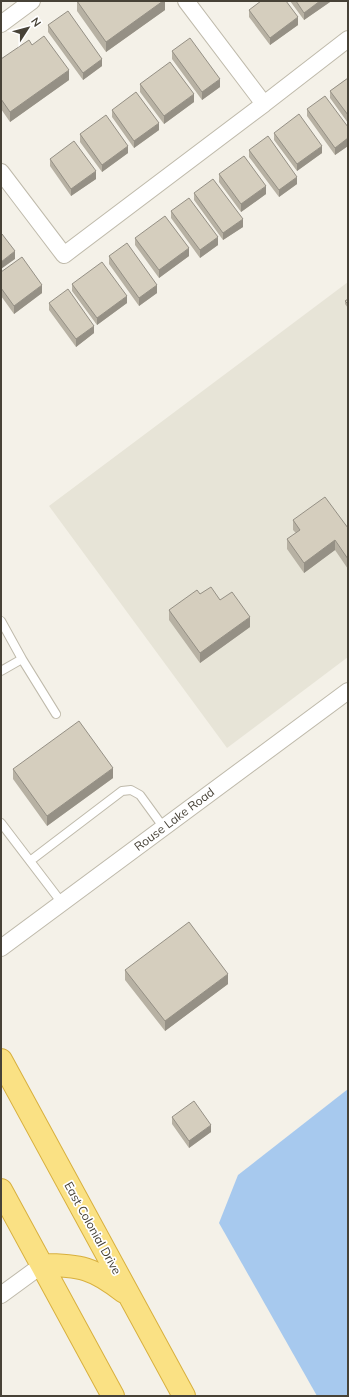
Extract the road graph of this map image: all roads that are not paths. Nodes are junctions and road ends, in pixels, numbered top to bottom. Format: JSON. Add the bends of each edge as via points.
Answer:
{"nodes":[{"id":1,"x":32,"y":1,"type":"edge"},
{"id":2,"x":186,"y":1,"type":"edge"},
{"id":3,"x":1,"y":24,"type":"edge"},
{"id":4,"x":348,"y":39,"type":"edge"},
{"id":5,"x":264,"y":104,"type":"junction"},
{"id":6,"x":1,"y":172,"type":"edge"},
{"id":7,"x":1,"y":621,"type":"edge"},
{"id":8,"x":22,"y":659,"type":"junction"},
{"id":9,"x":1,"y":671,"type":"edge"},
{"id":10,"x":348,"y":691,"type":"edge"},
{"id":11,"x":56,"y":714,"type":"dead end"},
{"id":12,"x":1,"y":823,"type":"edge"},
{"id":13,"x":164,"y":828,"type":"junction"},
{"id":14,"x":30,"y":861,"type":"junction"},
{"id":15,"x":62,"y":903,"type":"junction"},
{"id":16,"x":1,"y":948,"type":"edge"},
{"id":17,"x":1,"y":1060,"type":"edge"},
{"id":18,"x":1,"y":1190,"type":"edge"},
{"id":19,"x":42,"y":1265,"type":"junction"},
{"id":20,"x":1,"y":1295,"type":"edge"},
{"id":21,"x":130,"y":1296,"type":"junction"},
{"id":22,"x":113,"y":1396,"type":"edge"},
{"id":23,"x":184,"y":1396,"type":"edge"}],
"edges":[{"from":1,"to":3,"type":"street"},
{"from":2,"to":5,"type":"street"},
{"from":4,"to":5,"type":"street"},
{"from":5,"to":6,"type":"street","via":[[64,255]]},
{"from":7,"to":8,"type":"lane"},
{"from":8,"to":9,"type":"lane"},
{"from":8,"to":11,"type":"lane"},
{"from":10,"to":13,"type":"street","name":"Rouse Lake Road"},
{"from":12,"to":14,"type":"lane"},
{"from":13,"to":14,"type":"lane","via":[[140,795],[131,790],[122,791]]},
{"from":13,"to":15,"type":"street","name":"Rouse Lake Road"},
{"from":14,"to":15,"type":"lane"},
{"from":15,"to":16,"type":"street","name":"Rouse Lake Road"},
{"from":17,"to":21,"type":"highway","name":"East Colonial Drive"},
{"from":18,"to":19,"type":"highway"},
{"from":19,"to":20,"type":"street"},
{"from":19,"to":21,"type":"highway","via":[[71,1265],[103,1275]]},
{"from":19,"to":22,"type":"highway"},
{"from":21,"to":23,"type":"highway","name":"East Colonial Drive"}]}
